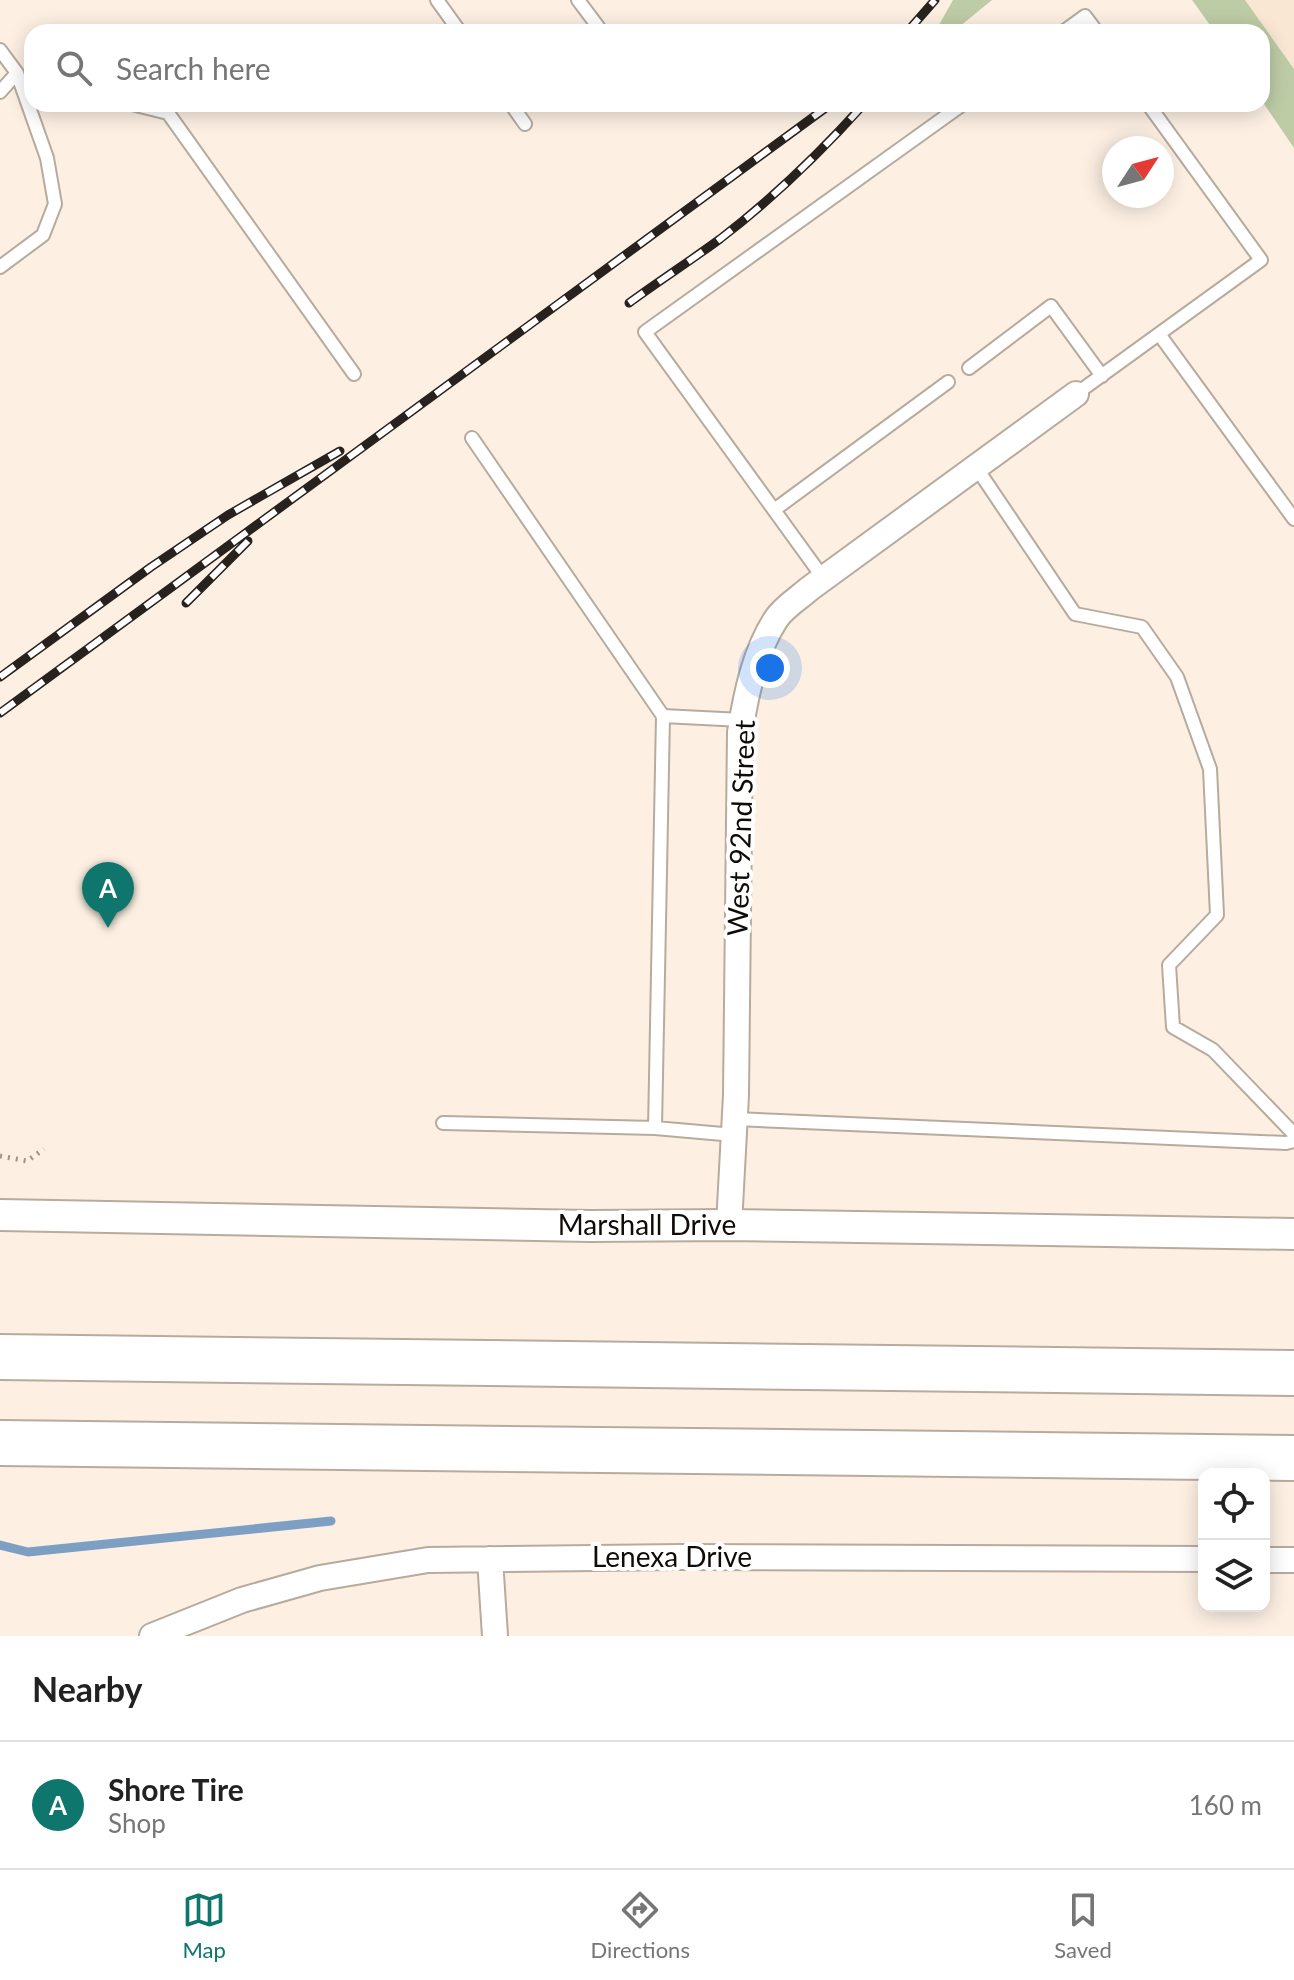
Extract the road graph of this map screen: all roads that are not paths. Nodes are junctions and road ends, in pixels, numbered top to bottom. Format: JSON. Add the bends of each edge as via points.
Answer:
{"nodes":[{"id":1,"x":437,"y":0,"type":"edge"},
{"id":2,"x":578,"y":0,"type":"edge"},
{"id":3,"x":454,"y":24,"type":"edge"},
{"id":4,"x":596,"y":24,"type":"edge"},
{"id":5,"x":1074,"y":24,"type":"edge"},
{"id":6,"x":1091,"y":24,"type":"edge"},
{"id":7,"x":0,"y":50,"type":"edge"},
{"id":8,"x":17,"y":73,"type":"junction"},
{"id":9,"x":24,"y":75,"type":"edge"},
{"id":10,"x":0,"y":92,"type":"edge"},
{"id":11,"x":24,"y":93,"type":"edge"},
{"id":12,"x":31,"y":112,"type":"edge"},
{"id":13,"x":164,"y":112,"type":"edge"},
{"id":14,"x":517,"y":112,"type":"edge"},
{"id":15,"x":952,"y":112,"type":"edge"},
{"id":16,"x":1154,"y":112,"type":"edge"},
{"id":17,"x":525,"y":124,"type":"dead end"},
{"id":18,"x":0,"y":267,"type":"edge"},
{"id":19,"x":1159,"y":334,"type":"junction"},
{"id":20,"x":969,"y":368,"type":"dead end"},
{"id":21,"x":354,"y":374,"type":"dead end"},
{"id":22,"x":1102,"y":376,"type":"junction"},
{"id":23,"x":948,"y":382,"type":"dead end"},
{"id":24,"x":1076,"y":394,"type":"joint"},
{"id":25,"x":472,"y":438,"type":"dead end"},
{"id":26,"x":976,"y":467,"type":"junction"},
{"id":27,"x":774,"y":510,"type":"junction"},
{"id":28,"x":1294,"y":519,"type":"edge"},
{"id":29,"x":824,"y":579,"type":"junction"},
{"id":30,"x":663,"y":716,"type":"junction"},
{"id":31,"x":742,"y":720,"type":"junction"},
{"id":32,"x":443,"y":1123,"type":"dead end"},
{"id":33,"x":734,"y":1127,"type":"junction"},
{"id":34,"x":655,"y":1128,"type":"junction"},
{"id":35,"x":1294,"y":1134,"type":"edge"},
{"id":36,"x":1294,"y":1141,"type":"edge"},
{"id":37,"x":0,"y":1215,"type":"edge"},
{"id":38,"x":729,"y":1225,"type":"junction"},
{"id":39,"x":1294,"y":1234,"type":"edge"},
{"id":40,"x":0,"y":1357,"type":"edge"},
{"id":41,"x":1294,"y":1373,"type":"edge"},
{"id":42,"x":0,"y":1443,"type":"edge"},
{"id":43,"x":1294,"y":1458,"type":"edge"},
{"id":44,"x":490,"y":1559,"type":"junction"},
{"id":45,"x":1198,"y":1559,"type":"edge"},
{"id":46,"x":1270,"y":1560,"type":"edge"},
{"id":47,"x":1294,"y":1560,"type":"edge"},
{"id":48,"x":152,"y":1636,"type":"edge"},
{"id":49,"x":495,"y":1636,"type":"edge"}],
"edges":[{"from":1,"to":3,"type":"lane"},
{"from":2,"to":4,"type":"lane"},
{"from":5,"to":6,"type":"lane","via":[[1085,16]]},
{"from":7,"to":8,"type":"lane"},
{"from":8,"to":9,"type":"lane"},
{"from":8,"to":10,"type":"lane"},
{"from":8,"to":11,"type":"lane"},
{"from":12,"to":18,"type":"lane","via":[[55,204],[43,235]]},
{"from":13,"to":21,"type":"lane"},
{"from":14,"to":17,"type":"lane"},
{"from":15,"to":27,"type":"lane","via":[[645,332]]},
{"from":16,"to":19,"type":"lane","via":[[1261,260]]},
{"from":19,"to":22,"type":"lane"},
{"from":19,"to":28,"type":"lane"},
{"from":20,"to":22,"type":"lane","via":[[1051,306]]},
{"from":22,"to":24,"type":"lane"},
{"from":23,"to":27,"type":"lane"},
{"from":24,"to":26,"type":"street","name":"West 92nd Street"},
{"from":25,"to":30,"type":"lane"},
{"from":26,"to":29,"type":"street","name":"West 92nd Street"},
{"from":26,"to":35,"type":"lane","via":[[1075,614],[1142,627],[1177,677],[1210,769],[1217,915],[1169,965],[1173,1027],[1213,1050]]},
{"from":27,"to":29,"type":"lane"},
{"from":29,"to":31,"type":"street","name":"West 92nd Street","via":[[778,616],[760,652]]},
{"from":30,"to":31,"type":"lane"},
{"from":30,"to":34,"type":"lane"},
{"from":31,"to":33,"type":"street","name":"West 92nd Street"},
{"from":32,"to":34,"type":"lane"},
{"from":33,"to":34,"type":"lane"},
{"from":33,"to":36,"type":"lane"},
{"from":33,"to":38,"type":"street","name":"West 92nd Street"},
{"from":37,"to":38,"type":"street","name":"Marshall Drive"},
{"from":38,"to":39,"type":"street","name":"Marshall Drive"},
{"from":40,"to":41,"type":"highway"},
{"from":42,"to":43,"type":"highway"},
{"from":44,"to":45,"type":"street","name":"Lenexa Drive"},
{"from":44,"to":48,"type":"street","name":"Lenexa Drive","via":[[428,1560],[320,1578],[242,1600]]},
{"from":44,"to":49,"type":"street"},
{"from":46,"to":47,"type":"street"}]}
